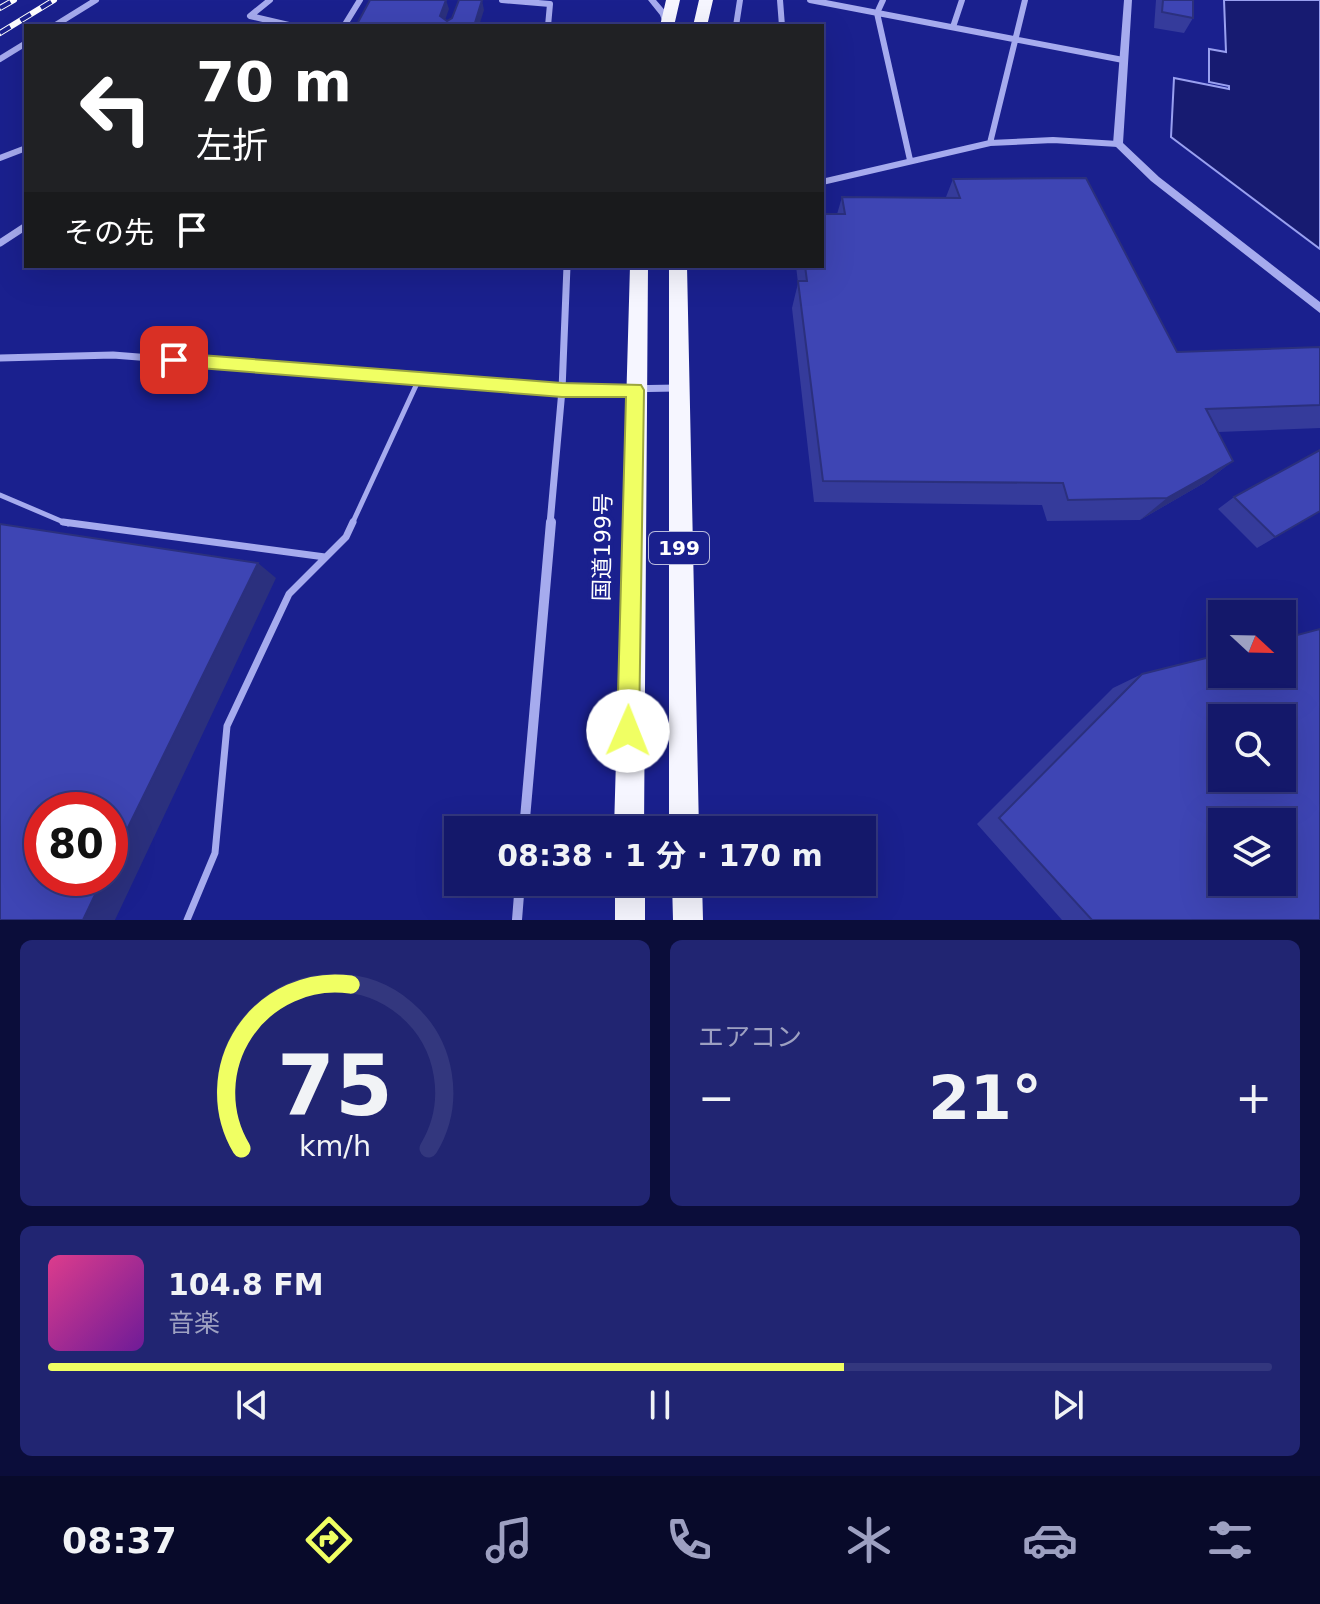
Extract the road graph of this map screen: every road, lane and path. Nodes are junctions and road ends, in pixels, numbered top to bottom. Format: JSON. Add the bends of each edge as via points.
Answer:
{"nodes":[{"id":1,"x":96,"y":0,"type":"edge"},
{"id":2,"x":270,"y":0,"type":"edge"},
{"id":3,"x":360,"y":0,"type":"edge"},
{"id":4,"x":502,"y":0,"type":"edge"},
{"id":5,"x":652,"y":0,"type":"edge"},
{"id":6,"x":673,"y":0,"type":"edge"},
{"id":7,"x":691,"y":0,"type":"edge"},
{"id":8,"x":706,"y":0,"type":"edge"},
{"id":9,"x":740,"y":0,"type":"edge"},
{"id":10,"x":780,"y":0,"type":"edge"},
{"id":11,"x":810,"y":0,"type":"edge"},
{"id":12,"x":883,"y":0,"type":"edge"},
{"id":13,"x":962,"y":0,"type":"edge"},
{"id":14,"x":1025,"y":0,"type":"edge"},
{"id":15,"x":1128,"y":0,"type":"edge"},
{"id":16,"x":877,"y":13,"type":"junction"},
{"id":17,"x":701,"y":22,"type":"edge"},
{"id":18,"x":57,"y":24,"type":"edge"},
{"id":19,"x":284,"y":24,"type":"edge"},
{"id":20,"x":345,"y":24,"type":"edge"},
{"id":21,"x":548,"y":24,"type":"edge"},
{"id":22,"x":667,"y":24,"type":"edge"},
{"id":23,"x":667,"y":24,"type":"edge"},
{"id":24,"x":736,"y":24,"type":"edge"},
{"id":25,"x":782,"y":24,"type":"edge"},
{"id":26,"x":953,"y":27,"type":"junction"},
{"id":27,"x":1015,"y":39,"type":"junction"},
{"id":28,"x":24,"y":46,"type":"edge"},
{"id":29,"x":0,"y":59,"type":"edge"},
{"id":30,"x":1123,"y":60,"type":"junction"},
{"id":31,"x":990,"y":143,"type":"junction"},
{"id":32,"x":1118,"y":144,"type":"junction"},
{"id":33,"x":24,"y":149,"type":"edge"},
{"id":34,"x":0,"y":158,"type":"edge"},
{"id":35,"x":910,"y":160,"type":"junction"},
{"id":36,"x":824,"y":182,"type":"edge"},
{"id":37,"x":24,"y":227,"type":"edge"},
{"id":38,"x":0,"y":243,"type":"edge"},
{"id":39,"x":567,"y":268,"type":"edge"},
{"id":40,"x":639,"y":268,"type":"edge"},
{"id":41,"x":678,"y":268,"type":"edge"},
{"id":42,"x":1320,"y":309,"type":"edge"},
{"id":43,"x":0,"y":358,"type":"edge"},
{"id":44,"x":419,"y":379,"type":"junction"},
{"id":45,"x":677,"y":388,"type":"junction"},
{"id":46,"x":562,"y":390,"type":"junction"},
{"id":47,"x":635,"y":390,"type":"junction"},
{"id":48,"x":0,"y":495,"type":"edge"},
{"id":49,"x":325,"y":557,"type":"junction"},
{"id":50,"x":525,"y":816,"type":"edge"},
{"id":51,"x":629,"y":816,"type":"edge"},
{"id":52,"x":684,"y":816,"type":"edge"},
{"id":53,"x":519,"y":896,"type":"edge"},
{"id":54,"x":630,"y":896,"type":"edge"},
{"id":55,"x":687,"y":896,"type":"edge"},
{"id":56,"x":187,"y":920,"type":"edge"},
{"id":57,"x":517,"y":920,"type":"edge"},
{"id":58,"x":630,"y":920,"type":"edge"},
{"id":59,"x":688,"y":920,"type":"edge"}],
"edges":[{"from":1,"to":18,"type":"street"},
{"from":2,"to":19,"type":"street","via":[[250,16]]},
{"from":3,"to":20,"type":"street"},
{"from":4,"to":21,"type":"street","via":[[550,4]]},
{"from":5,"to":22,"type":"street"},
{"from":6,"to":23,"type":"highway"},
{"from":7,"to":17,"type":"highway"},
{"from":8,"to":17,"type":"highway"},
{"from":9,"to":24,"type":"street"},
{"from":10,"to":25,"type":"street"},
{"from":11,"to":16,"type":"street"},
{"from":12,"to":16,"type":"street"},
{"from":13,"to":26,"type":"street"},
{"from":14,"to":27,"type":"street"},
{"from":15,"to":30,"type":"street"},
{"from":16,"to":26,"type":"street"},
{"from":16,"to":35,"type":"street"},
{"from":26,"to":27,"type":"street"},
{"from":27,"to":30,"type":"street"},
{"from":27,"to":31,"type":"street"},
{"from":28,"to":29,"type":"street"},
{"from":30,"to":32,"type":"street"},
{"from":31,"to":32,"type":"street"},
{"from":31,"to":35,"type":"street"},
{"from":32,"to":42,"type":"street"},
{"from":33,"to":34,"type":"street"},
{"from":35,"to":36,"type":"street"},
{"from":37,"to":38,"type":"street"},
{"from":39,"to":46,"type":"street"},
{"from":40,"to":47,"type":"highway","name":"国道199号","number":"199"},
{"from":41,"to":45,"type":"highway","number":"199"},
{"from":43,"to":44,"type":"street","via":[[113,355]]},
{"from":44,"to":46,"type":"street"},
{"from":44,"to":49,"type":"lane","via":[[346,537]]},
{"from":45,"to":47,"type":"street"},
{"from":45,"to":52,"type":"highway","number":"199"},
{"from":46,"to":47,"type":"street"},
{"from":46,"to":50,"type":"street"},
{"from":47,"to":51,"type":"highway","name":"国道199号","number":"199"},
{"from":48,"to":49,"type":"lane","via":[[69,525]]},
{"from":49,"to":56,"type":"lane","via":[[289,594],[227,726],[215,853]]},
{"from":53,"to":57,"type":"street"},
{"from":54,"to":58,"type":"highway"},
{"from":55,"to":59,"type":"highway"}]}
